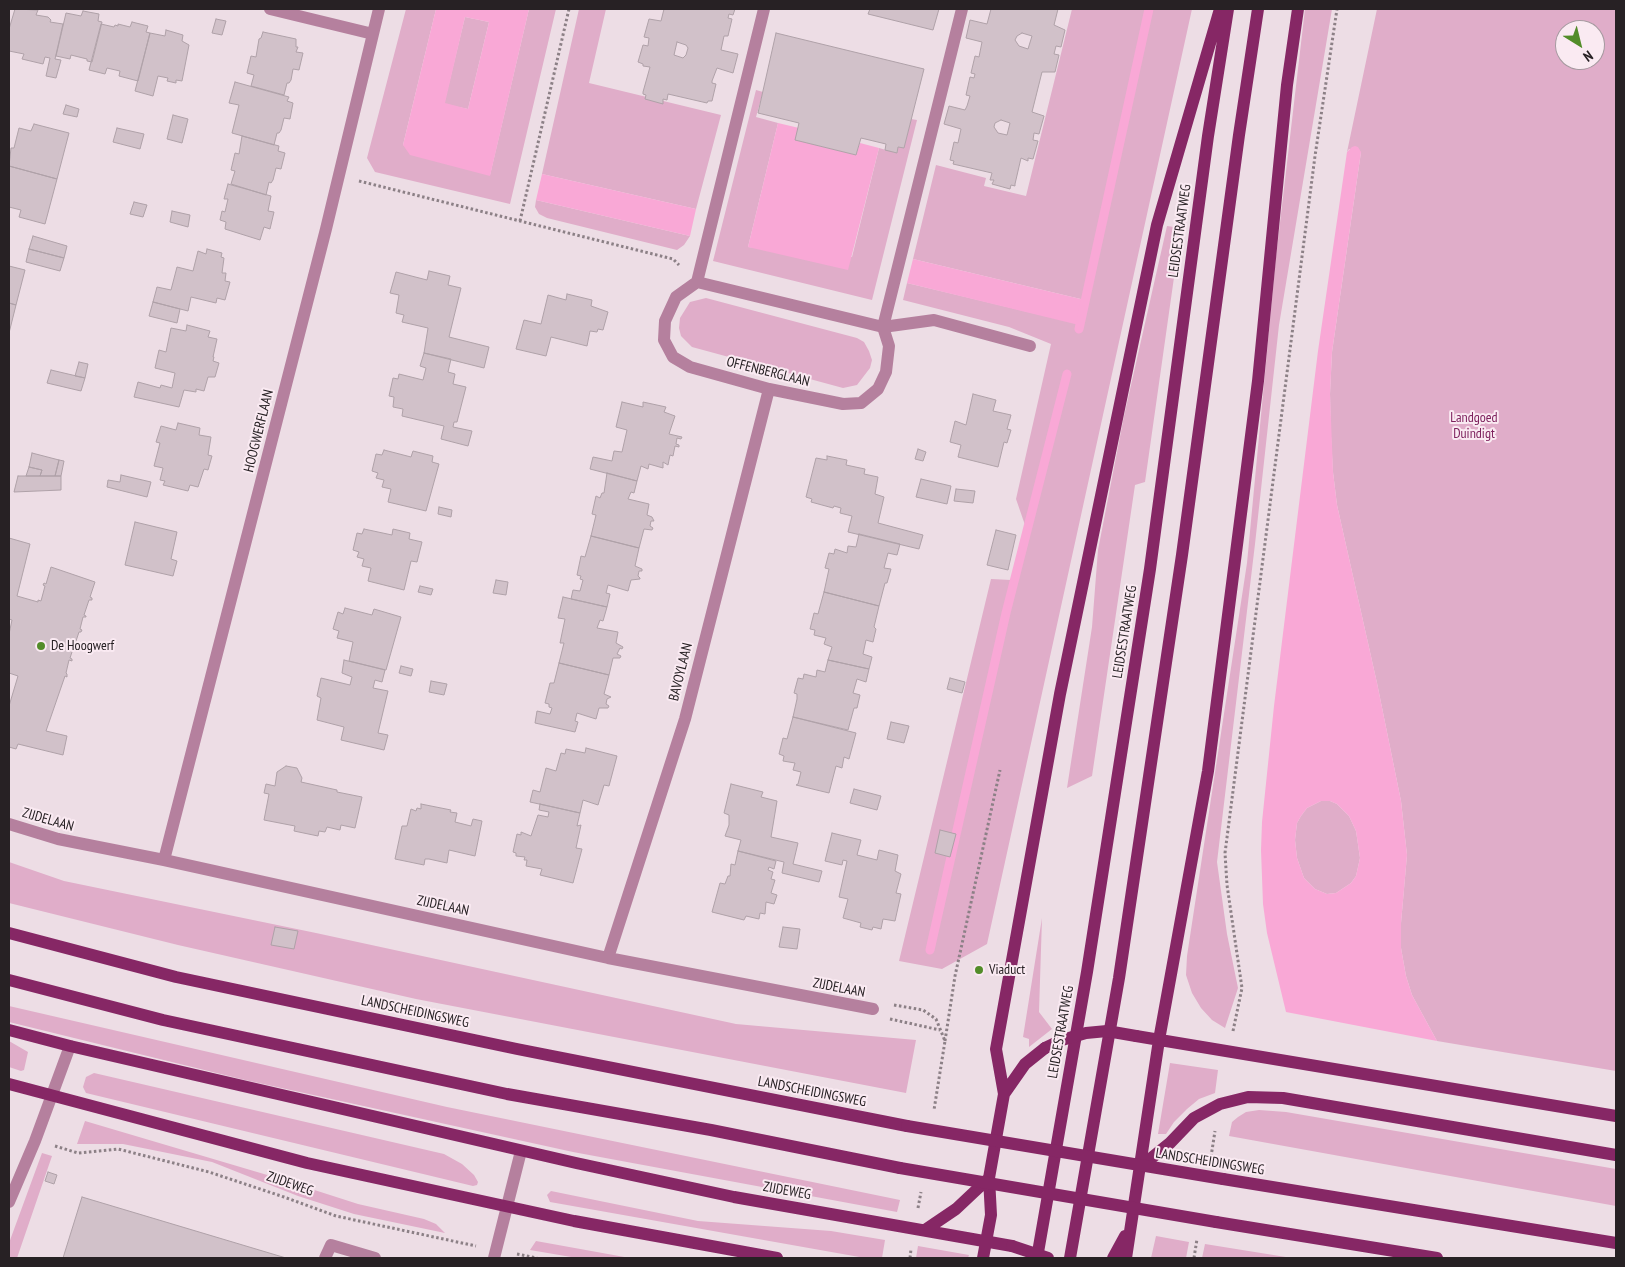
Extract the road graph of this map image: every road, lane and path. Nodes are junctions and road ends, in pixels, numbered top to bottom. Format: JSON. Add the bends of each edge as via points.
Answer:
{"nodes":[{"id":1,"x":270,"y":9,"type":"edge"},
{"id":2,"x":379,"y":9,"type":"edge"},
{"id":3,"x":569,"y":9,"type":"edge"},
{"id":4,"x":764,"y":9,"type":"edge"},
{"id":5,"x":962,"y":9,"type":"edge"},
{"id":6,"x":1220,"y":9,"type":"edge"},
{"id":7,"x":1228,"y":9,"type":"edge"},
{"id":8,"x":1258,"y":9,"type":"edge"},
{"id":9,"x":1298,"y":9,"type":"edge"},
{"id":10,"x":1337,"y":9,"type":"edge"},
{"id":11,"x":374,"y":34,"type":"junction"},
{"id":12,"x":339,"y":176,"type":"junction"},
{"id":13,"x":520,"y":221,"type":"junction"},
{"id":14,"x":697,"y":282,"type":"junction"},
{"id":15,"x":882,"y":327,"type":"junction"},
{"id":16,"x":1030,"y":346,"type":"dead end"},
{"id":17,"x":769,"y":390,"type":"junction"},
{"id":18,"x":1000,"y":770,"type":"dead end"},
{"id":19,"x":9,"y":824,"type":"edge"},
{"id":20,"x":164,"y":860,"type":"junction"},
{"id":21,"x":9,"y":934,"type":"edge"},
{"id":22,"x":608,"y":958,"type":"junction"},
{"id":23,"x":9,"y":980,"type":"edge"},
{"id":24,"x":873,"y":1010,"type":"junction"},
{"id":25,"x":9,"y":1030,"type":"edge"},
{"id":26,"x":1159,"y":1040,"type":"junction"},
{"id":27,"x":945,"y":1042,"type":"dead end"},
{"id":28,"x":70,"y":1046,"type":"junction"},
{"id":29,"x":1230,"y":1051,"type":"junction"},
{"id":30,"x":9,"y":1084,"type":"edge"},
{"id":31,"x":1004,"y":1094,"type":"junction"},
{"id":32,"x":51,"y":1097,"type":"junction"},
{"id":33,"x":1220,"y":1104,"type":"junction"},
{"id":34,"x":1616,"y":1116,"type":"edge"},
{"id":35,"x":35,"y":1141,"type":"junction"},
{"id":36,"x":521,"y":1151,"type":"junction"},
{"id":37,"x":1616,"y":1155,"type":"edge"},
{"id":38,"x":1210,"y":1162,"type":"dead end"},
{"id":39,"x":1139,"y":1168,"type":"junction"},
{"id":40,"x":989,"y":1178,"type":"junction"},
{"id":41,"x":9,"y":1202,"type":"edge"},
{"id":42,"x":506,"y":1206,"type":"junction"},
{"id":43,"x":1131,"y":1225,"type":"junction"},
{"id":44,"x":925,"y":1230,"type":"junction"},
{"id":45,"x":1198,"y":1230,"type":"dead end"},
{"id":46,"x":986,"y":1242,"type":"junction"},
{"id":47,"x":1616,"y":1243,"type":"edge"},
{"id":48,"x":495,"y":1254,"type":"edge"},
{"id":49,"x":325,"y":1258,"type":"edge"},
{"id":50,"x":375,"y":1258,"type":"edge"},
{"id":51,"x":537,"y":1258,"type":"edge"},
{"id":52,"x":777,"y":1258,"type":"edge"},
{"id":53,"x":983,"y":1258,"type":"edge"},
{"id":54,"x":1038,"y":1258,"type":"edge"},
{"id":55,"x":1048,"y":1258,"type":"edge"},
{"id":56,"x":1070,"y":1258,"type":"edge"},
{"id":57,"x":1113,"y":1258,"type":"edge"},
{"id":58,"x":1126,"y":1258,"type":"edge"},
{"id":59,"x":1194,"y":1258,"type":"edge"},
{"id":60,"x":1437,"y":1258,"type":"edge"}],
"edges":[{"from":1,"to":11,"type":"street"},
{"from":2,"to":11,"type":"street","name":"HOOGWERFLAAN"},
{"from":3,"to":13,"type":"path"},
{"from":4,"to":14,"type":"street"},
{"from":5,"to":15,"type":"street","name":"OFFENBERGLAAN"},
{"from":6,"to":31,"type":"main road","via":[[1158,225],[1060,694],[996,1049]]},
{"from":7,"to":54,"type":"main road","name":"LEIDSESTRAATWEG","via":[[1150,569]]},
{"from":8,"to":56,"type":"main road","via":[[1119,978]]},
{"from":9,"to":26,"type":"main road","via":[[1287,85],[1258,381],[1208,770]]},
{"from":10,"to":29,"type":"path","via":[[1225,852],[1242,988]]},
{"from":11,"to":12,"type":"street","name":"HOOGWERFLAAN"},
{"from":12,"to":13,"type":"path"},
{"from":12,"to":20,"type":"street","name":"HOOGWERFLAAN"},
{"from":13,"to":14,"type":"path","via":[[673,259]]},
{"from":14,"to":15,"type":"street"},
{"from":14,"to":17,"type":"street","name":"OFFENBERGLAAN","via":[[676,297],[664,321],[664,340],[673,357],[690,367]]},
{"from":15,"to":16,"type":"street","via":[[934,320]]},
{"from":15,"to":17,"type":"street","name":"OFFENBERGLAAN","via":[[889,346],[886,372],[878,389],[861,403],[843,404]]},
{"from":17,"to":22,"type":"street","name":"BAVOYLAAN","via":[[685,719]]},
{"from":18,"to":27,"type":"path","via":[[955,976]]},
{"from":19,"to":20,"type":"street","name":"ZIJDELAAN","via":[[58,840]]},
{"from":20,"to":22,"type":"street","name":"ZIJDELAAN"},
{"from":21,"to":47,"type":"main road","name":"LANDSCHEIDINGSWEG","bridge":true,"via":[[176,977],[907,1126]]},
{"from":22,"to":24,"type":"street","name":"ZIJDELAAN"},
{"from":23,"to":60,"type":"main road","bridge":true,"via":[[163,1020],[488,1090],[900,1168]]},
{"from":24,"to":24,"type":"path","name":"ZIJDELAAN","via":[[893,1021],[940,1030],[936,1019],[923,1010],[891,1004]]},
{"from":25,"to":28,"type":"main road","name":"ZIJDEWEG"},
{"from":26,"to":29,"type":"main road"},
{"from":26,"to":31,"type":"main road","bridge":true,"via":[[1107,1031],[1062,1040],[1045,1048],[1025,1064]]},
{"from":26,"to":39,"type":"main road"},
{"from":28,"to":32,"type":"street"},
{"from":28,"to":36,"type":"main road","name":"ZIJDEWEG"},
{"from":29,"to":34,"type":"main road"},
{"from":30,"to":32,"type":"main road","name":"ZIJDEWEG"},
{"from":31,"to":40,"type":"main road"},
{"from":32,"to":35,"type":"street"},
{"from":32,"to":42,"type":"main road","name":"ZIJDEWEG","via":[[307,1163]]},
{"from":33,"to":37,"type":"main road","via":[[1248,1096],[1282,1098]]},
{"from":33,"to":38,"type":"path"},
{"from":33,"to":39,"type":"main road","via":[[1194,1118]]},
{"from":35,"to":41,"type":"street"},
{"from":35,"to":48,"type":"path","name":"ZIJDEWEG","via":[[78,1153],[118,1149],[208,1172],[336,1216]]},
{"from":36,"to":42,"type":"street"},
{"from":36,"to":44,"type":"main road","name":"ZIJDEWEG","via":[[734,1197]]},
{"from":39,"to":43,"type":"main road"},
{"from":40,"to":44,"type":"main road","via":[[956,1209]]},
{"from":40,"to":46,"type":"main road","via":[[991,1215]]},
{"from":42,"to":48,"type":"street"},
{"from":42,"to":52,"type":"main road","name":"ZIJDEWEG"},
{"from":43,"to":57,"type":"main road"},
{"from":43,"to":58,"type":"main road"},
{"from":44,"to":46,"type":"main road","name":"ZIJDEWEG"},
{"from":45,"to":59,"type":"path"},
{"from":46,"to":53,"type":"main road"},
{"from":46,"to":55,"type":"main road","name":"ZIJDEWEG","bridge":true,"via":[[1012,1246]]},
{"from":48,"to":51,"type":"path","name":"ZIJDEWEG"},
{"from":49,"to":50,"type":"street","via":[[331,1245]]}]}
